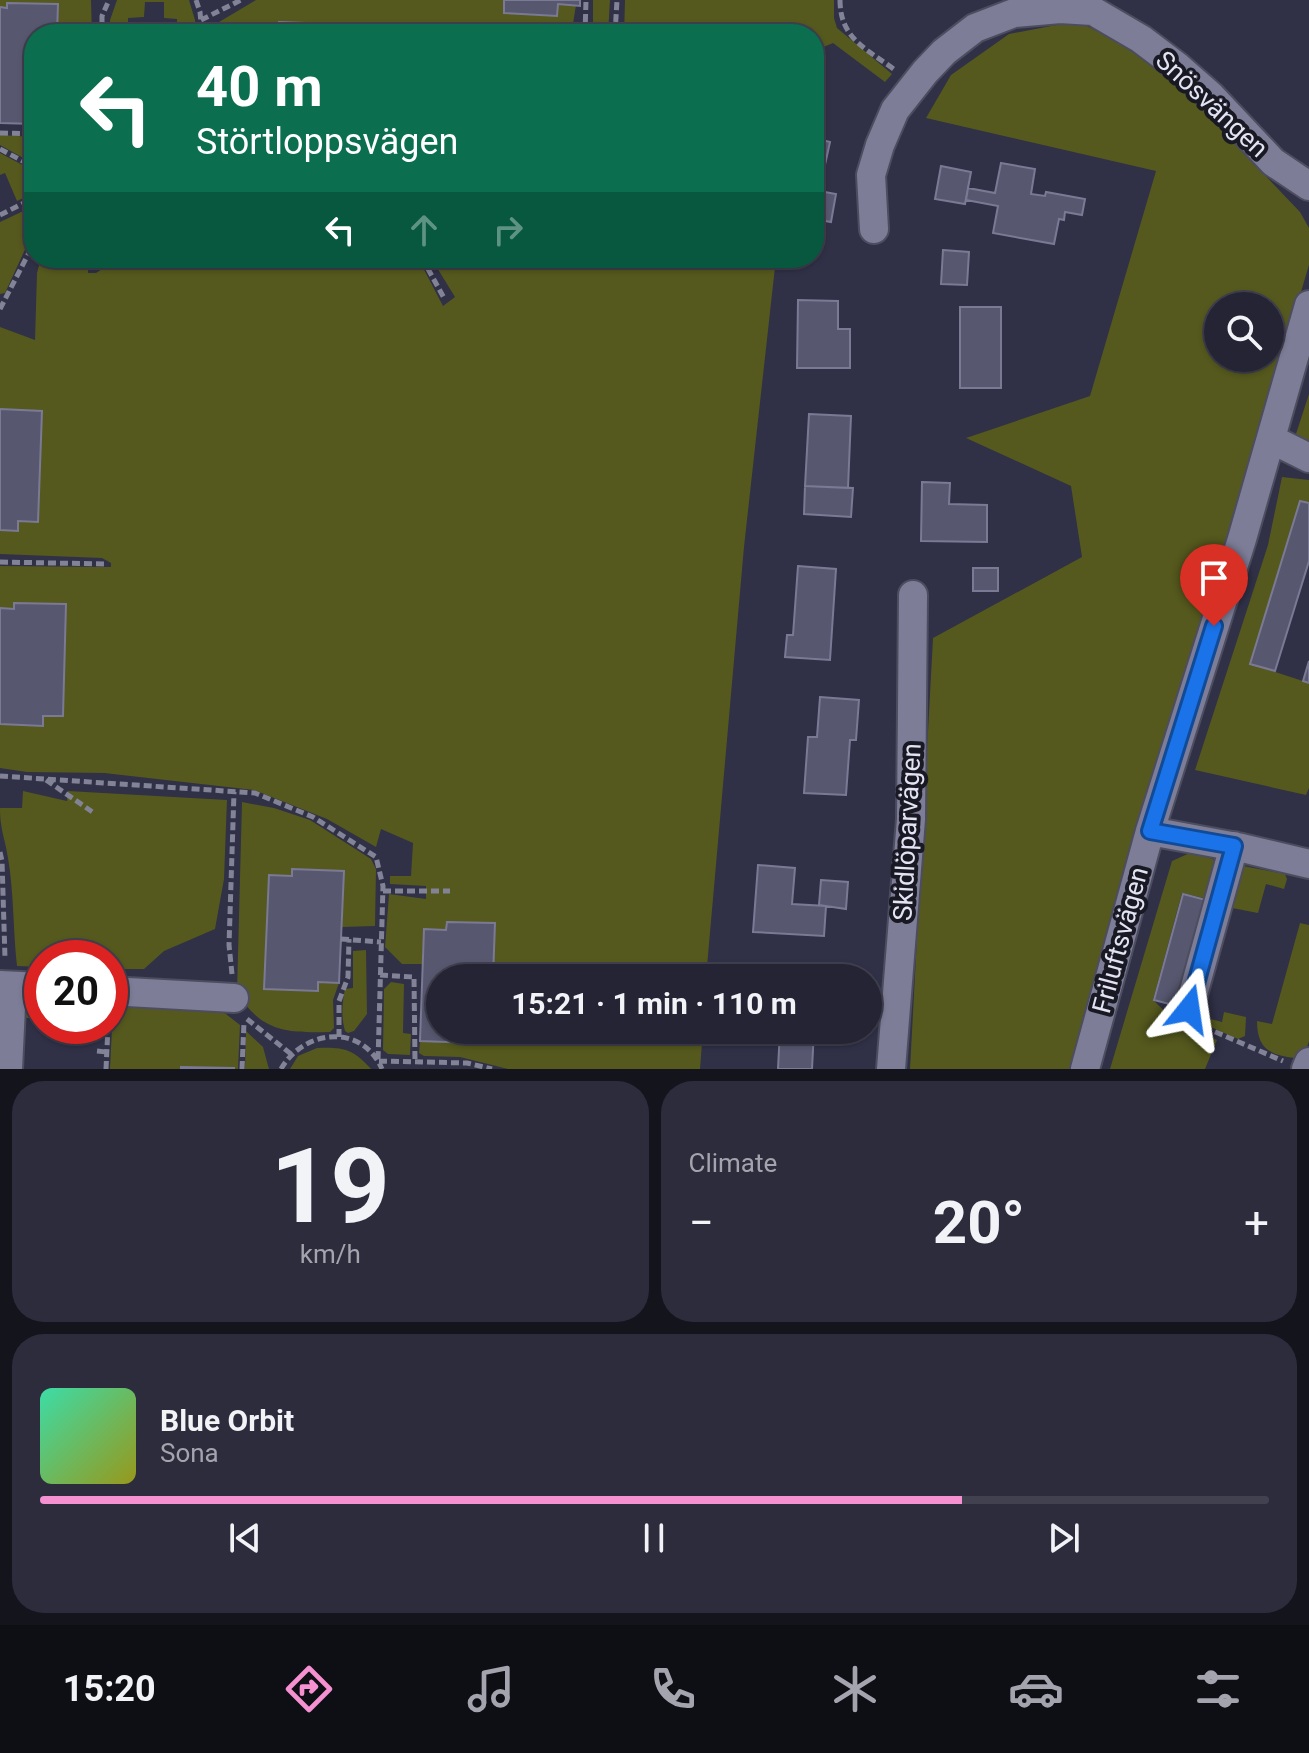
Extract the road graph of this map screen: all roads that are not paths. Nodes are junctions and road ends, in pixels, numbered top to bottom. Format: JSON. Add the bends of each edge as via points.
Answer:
{"nodes":[{"id":1,"x":1090,"y":6,"type":"edge"},
{"id":2,"x":1309,"y":186,"type":"edge"},
{"id":3,"x":874,"y":229,"type":"dead end"},
{"id":4,"x":1309,"y":305,"type":"edge"},
{"id":5,"x":1271,"y":439,"type":"junction"},
{"id":6,"x":1309,"y":458,"type":"edge"},
{"id":7,"x":913,"y":595,"type":"dead end"},
{"id":8,"x":1150,"y":831,"type":"junction"},
{"id":9,"x":1234,"y":846,"type":"junction"},
{"id":10,"x":1309,"y":864,"type":"edge"},
{"id":11,"x":6,"y":985,"type":"edge"},
{"id":12,"x":128,"y":993,"type":"edge"},
{"id":13,"x":239,"y":1007,"type":"road end"},
{"id":14,"x":1189,"y":1009,"type":"road end"},
{"id":15,"x":8,"y":1069,"type":"edge"},
{"id":16,"x":891,"y":1069,"type":"edge"},
{"id":17,"x":1085,"y":1069,"type":"edge"}],
"edges":[{"from":1,"to":2,"type":"street","name":"Snösvängen","via":[[1178,67],[1273,162]]},
{"from":1,"to":3,"type":"street","name":"Snösvängen","via":[[1014,13],[975,28],[944,52],[895,110],[871,175]]},
{"from":4,"to":5,"type":"street","name":"Friluftsvägen"},
{"from":5,"to":6,"type":"street"},
{"from":5,"to":8,"type":"street","name":"Friluftsvägen"},
{"from":7,"to":16,"type":"street","name":"Skidlöparvägen","via":[[911,819]]},
{"from":8,"to":9,"type":"street"},
{"from":8,"to":17,"type":"street","name":"Friluftsvägen"},
{"from":9,"to":10,"type":"street"},
{"from":9,"to":14,"type":"street"},
{"from":11,"to":15,"type":"street"},
{"from":12,"to":13,"type":"street"}]}
